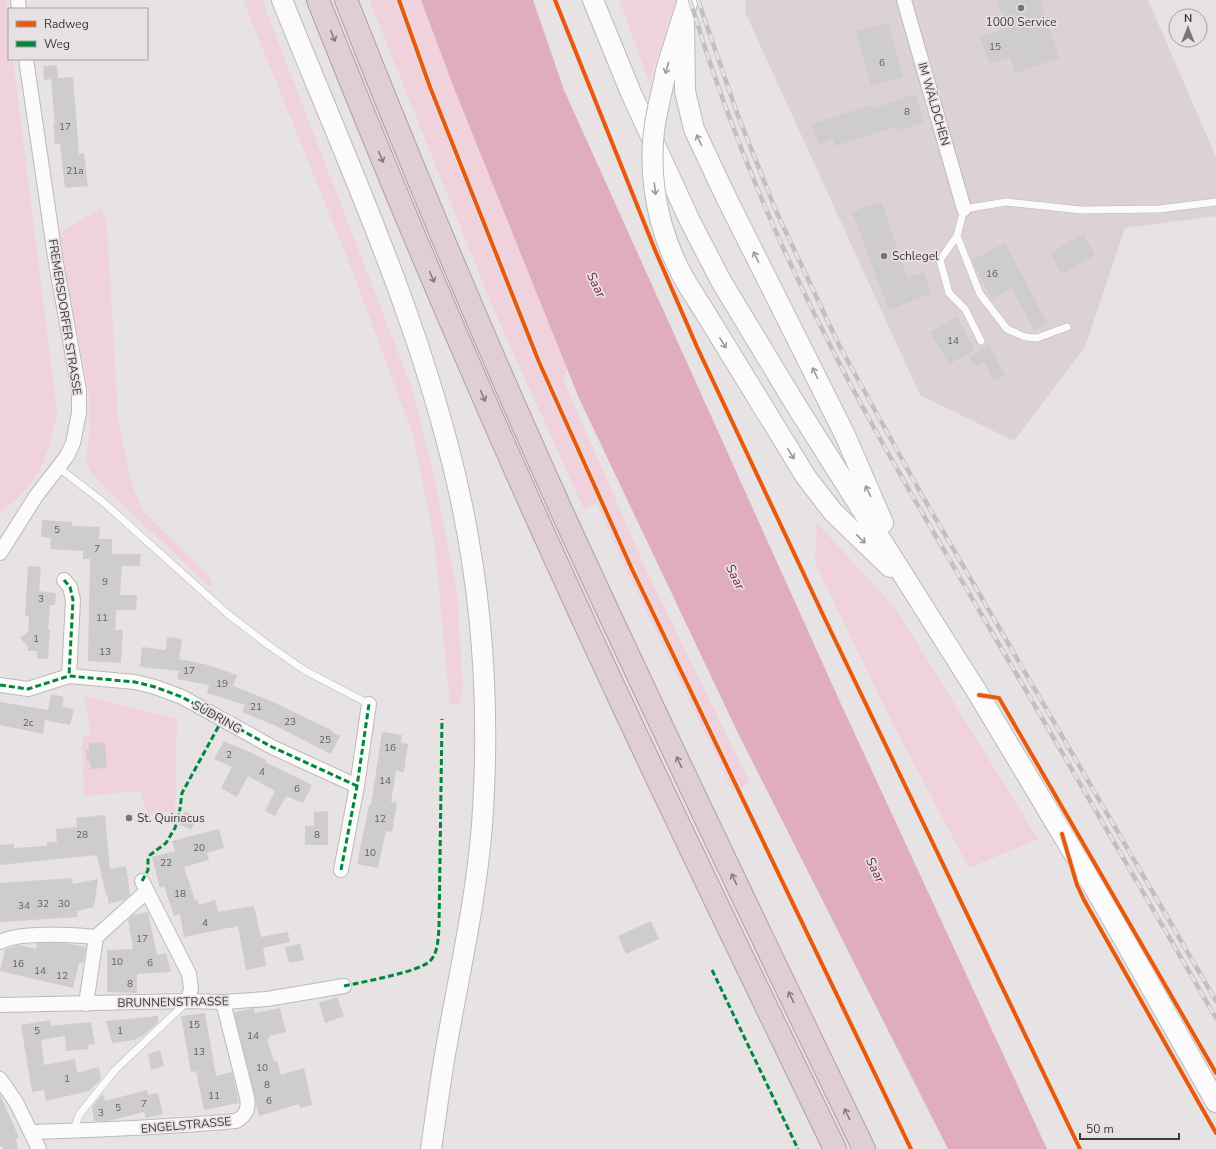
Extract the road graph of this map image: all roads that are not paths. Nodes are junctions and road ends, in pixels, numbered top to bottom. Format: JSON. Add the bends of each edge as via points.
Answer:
{"nodes":[{"id":1,"x":282,"y":0,"type":"edge"},
{"id":2,"x":318,"y":0,"type":"edge"},
{"id":3,"x":346,"y":0,"type":"edge"},
{"id":4,"x":593,"y":0,"type":"edge"},
{"id":5,"x":904,"y":0,"type":"edge"},
{"id":6,"x":686,"y":9,"type":"edge"},
{"id":7,"x":26,"y":60,"type":"edge"},
{"id":8,"x":1216,"y":202,"type":"edge"},
{"id":9,"x":964,"y":209,"type":"junction"},
{"id":10,"x":957,"y":236,"type":"junction"},
{"id":11,"x":1067,"y":327,"type":"dead end"},
{"id":12,"x":981,"y":341,"type":"dead end"},
{"id":13,"x":59,"y":468,"type":"junction"},
{"id":14,"x":0,"y":554,"type":"edge"},
{"id":15,"x":64,"y":580,"type":"dead end"},
{"id":16,"x":914,"y":590,"type":"junction"},
{"id":17,"x":69,"y":676,"type":"junction"},
{"id":18,"x":0,"y":685,"type":"edge"},
{"id":19,"x":369,"y":704,"type":"joint"},
{"id":20,"x":357,"y":786,"type":"junction"},
{"id":21,"x":341,"y":870,"type":"dead end"},
{"id":22,"x":96,"y":937,"type":"junction"},
{"id":23,"x":0,"y":942,"type":"edge"},
{"id":24,"x":344,"y":986,"type":"dead end"},
{"id":25,"x":188,"y":1001,"type":"junction"},
{"id":26,"x":222,"y":1002,"type":"junction"},
{"id":27,"x":86,"y":1004,"type":"junction"},
{"id":28,"x":0,"y":1005,"type":"edge"},
{"id":29,"x":0,"y":1079,"type":"edge"},
{"id":30,"x":1216,"y":1102,"type":"edge"},
{"id":31,"x":76,"y":1131,"type":"junction"},
{"id":32,"x":32,"y":1132,"type":"junction"},
{"id":33,"x":830,"y":1143,"type":"edge"},
{"id":34,"x":39,"y":1149,"type":"edge"},
{"id":35,"x":430,"y":1149,"type":"edge"},
{"id":36,"x":864,"y":1149,"type":"edge"}],
"edges":[{"from":1,"to":35,"type":"main road","via":[[396,283],[435,398],[459,490],[480,631],[484,693],[482,824],[476,879]]},
{"from":2,"to":33,"type":"highway","one_way":true,"via":[[384,165],[544,534]]},
{"from":36,"to":3,"type":"highway","one_way":true,"via":[[564,516],[405,148]]},
{"from":4,"to":16,"type":"main road","via":[[637,106],[721,281],[794,402]]},
{"from":5,"to":9,"type":"street","name":"IM WÄLDCHEN"},
{"from":16,"to":6,"type":"main road","one_way":true,"via":[[845,435],[694,129],[685,91]]},
{"from":6,"to":16,"type":"main road","one_way":true,"bridge":true,"via":[[667,67],[654,132],[652,158],[658,210],[677,266],[794,459],[820,496],[848,527]]},
{"from":7,"to":13,"type":"street","name":"FREMERSDORFER STRASSE","via":[[56,263],[79,390],[79,413],[73,444]]},
{"from":8,"to":9,"type":"lane","via":[[1159,209],[1081,210],[1006,202]]},
{"from":9,"to":10,"type":"lane"},
{"from":10,"to":11,"type":"lane","via":[[980,294],[1007,330],[1025,337],[1038,338]]},
{"from":10,"to":12,"type":"lane","via":[[940,260],[949,293],[965,309]]},
{"from":13,"to":14,"type":"street","name":"FREMERSDORFER STRASSE","via":[[36,496]]},
{"from":13,"to":19,"type":"lane","via":[[102,501],[228,615],[270,647],[304,670]]},
{"from":15,"to":17,"type":"street","via":[[70,587],[73,600]]},
{"from":16,"to":30,"type":"main road","via":[[1078,860]]},
{"from":17,"to":18,"type":"street","name":"SÜDRING","via":[[28,689]]},
{"from":17,"to":20,"type":"street","name":"SÜDRING","via":[[135,682],[182,697],[272,747]]},
{"from":19,"to":20,"type":"street"},
{"from":20,"to":21,"type":"street"},
{"from":22,"to":23,"type":"street","via":[[18,937]]},
{"from":22,"to":25,"type":"street","via":[[144,887],[189,974],[191,988]]},
{"from":22,"to":27,"type":"street"},
{"from":24,"to":26,"type":"street","name":"BRUNNENSTRASSE","via":[[298,996]]},
{"from":25,"to":26,"type":"street","name":"BRUNNENSTRASSE"},
{"from":25,"to":27,"type":"street","name":"BRUNNENSTRASSE"},
{"from":25,"to":31,"type":"lane","via":[[115,1070],[79,1115]]},
{"from":26,"to":31,"type":"street","name":"ENGELSTRASSE","via":[[247,1097],[248,1108],[243,1117],[236,1121],[181,1126]]},
{"from":27,"to":28,"type":"street","name":"BRUNNENSTRASSE"},
{"from":29,"to":32,"type":"street"},
{"from":31,"to":32,"type":"street","name":"ENGELSTRASSE"},
{"from":32,"to":34,"type":"street"}]}
